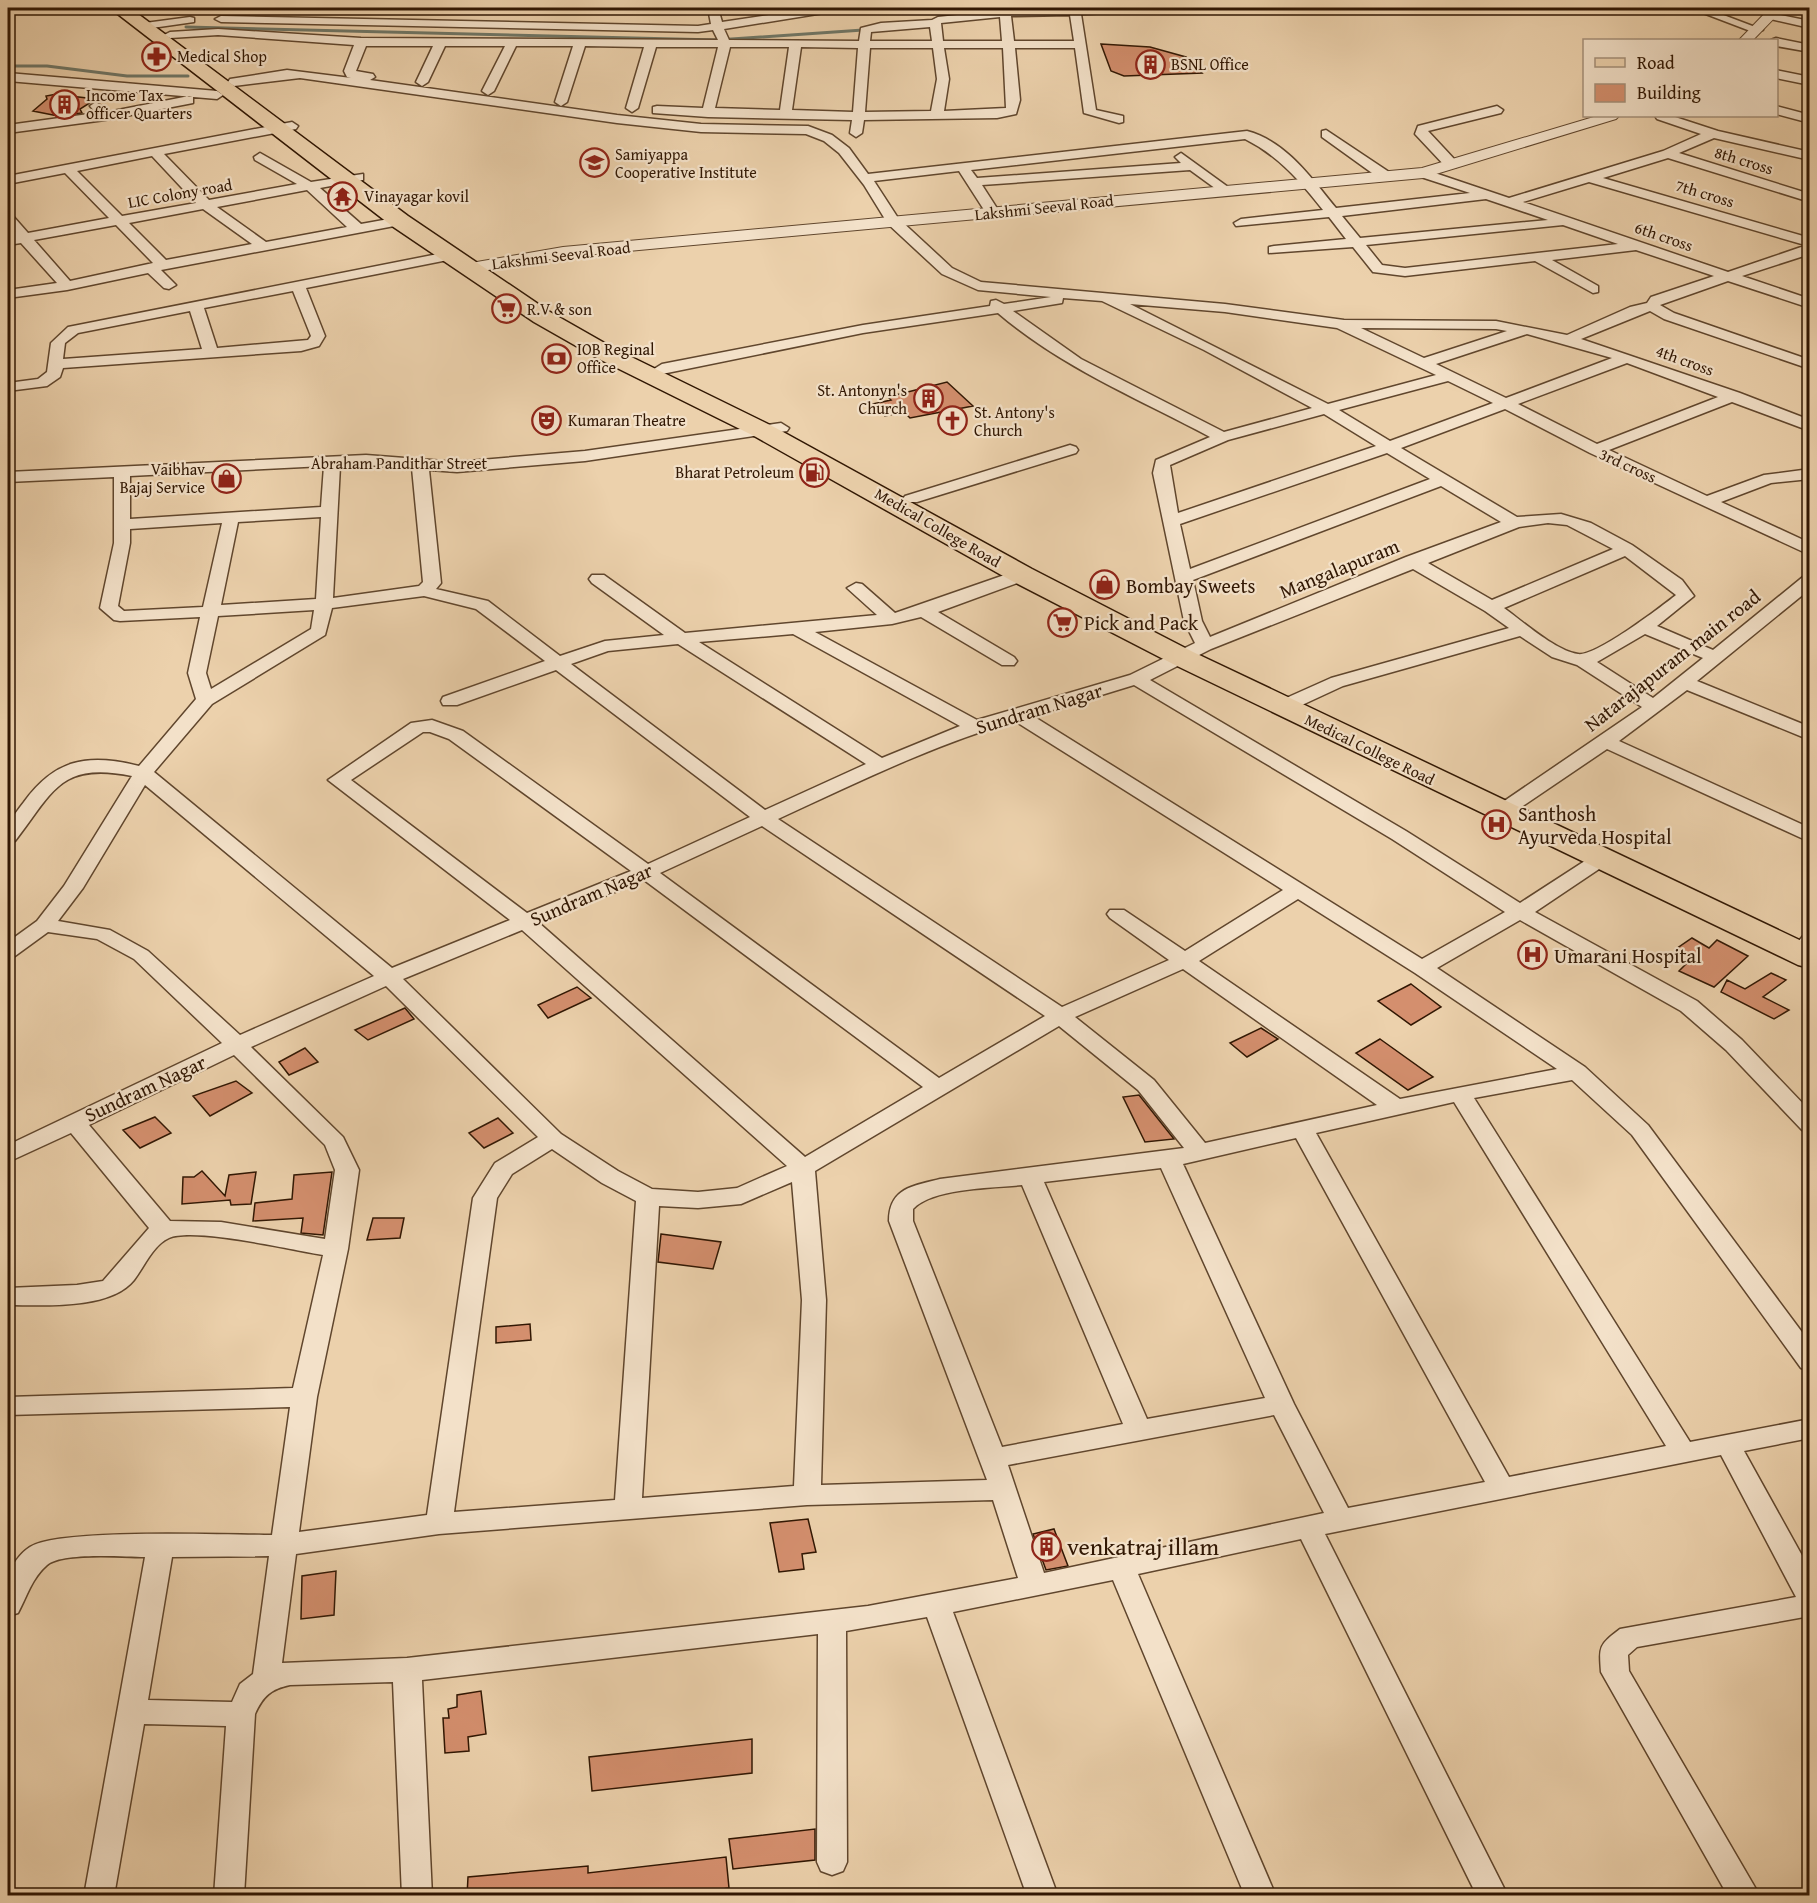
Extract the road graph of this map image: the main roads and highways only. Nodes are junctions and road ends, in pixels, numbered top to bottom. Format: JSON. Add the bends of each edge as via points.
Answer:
{"nodes":[{"id":1,"x":119,"y":8,"type":"edge"},
{"id":2,"x":133,"y":8,"type":"edge"},
{"id":3,"x":157,"y":30,"type":"junction"},
{"id":4,"x":351,"y":178,"type":"junction"},
{"id":5,"x":471,"y":262,"type":"junction"},
{"id":6,"x":549,"y":315,"type":"junction"},
{"id":7,"x":773,"y":430,"type":"junction"},
{"id":8,"x":1193,"y":652,"type":"junction"},
{"id":9,"x":1507,"y":808,"type":"junction"},
{"id":10,"x":1809,"y":946,"type":"edge"}],
"edges":[{"from":1,"to":3,"type":"main road","name":"Medical College Road"},
{"from":2,"to":3,"type":"main road","name":"Medical College Road"},
{"from":3,"to":4,"type":"main road","name":"Medical College Road","via":[[229,90]]},
{"from":4,"to":5,"type":"main road","name":"Medical College Road"},
{"from":4,"to":5,"type":"main road","name":"Medical College Road","via":[[400,221]]},
{"from":5,"to":6,"type":"main road","name":"Medical College Road"},
{"from":6,"to":7,"type":"main road","name":"Medical College Road","via":[[662,369]]},
{"from":6,"to":7,"type":"main road","name":"Medical College Road","via":[[607,354]]},
{"from":7,"to":8,"type":"main road","name":"Medical College Road","via":[[911,499],[1035,570]]},
{"from":7,"to":8,"type":"main road","name":"Medical College Road","via":[[1022,576]]},
{"from":8,"to":9,"type":"main road","name":"Medical College Road","via":[[1288,704]]},
{"from":9,"to":10,"type":"main road","name":"Medical College Road"},
{"from":9,"to":10,"type":"main road","name":"Medical College Road","via":[[1600,859]]}]}
